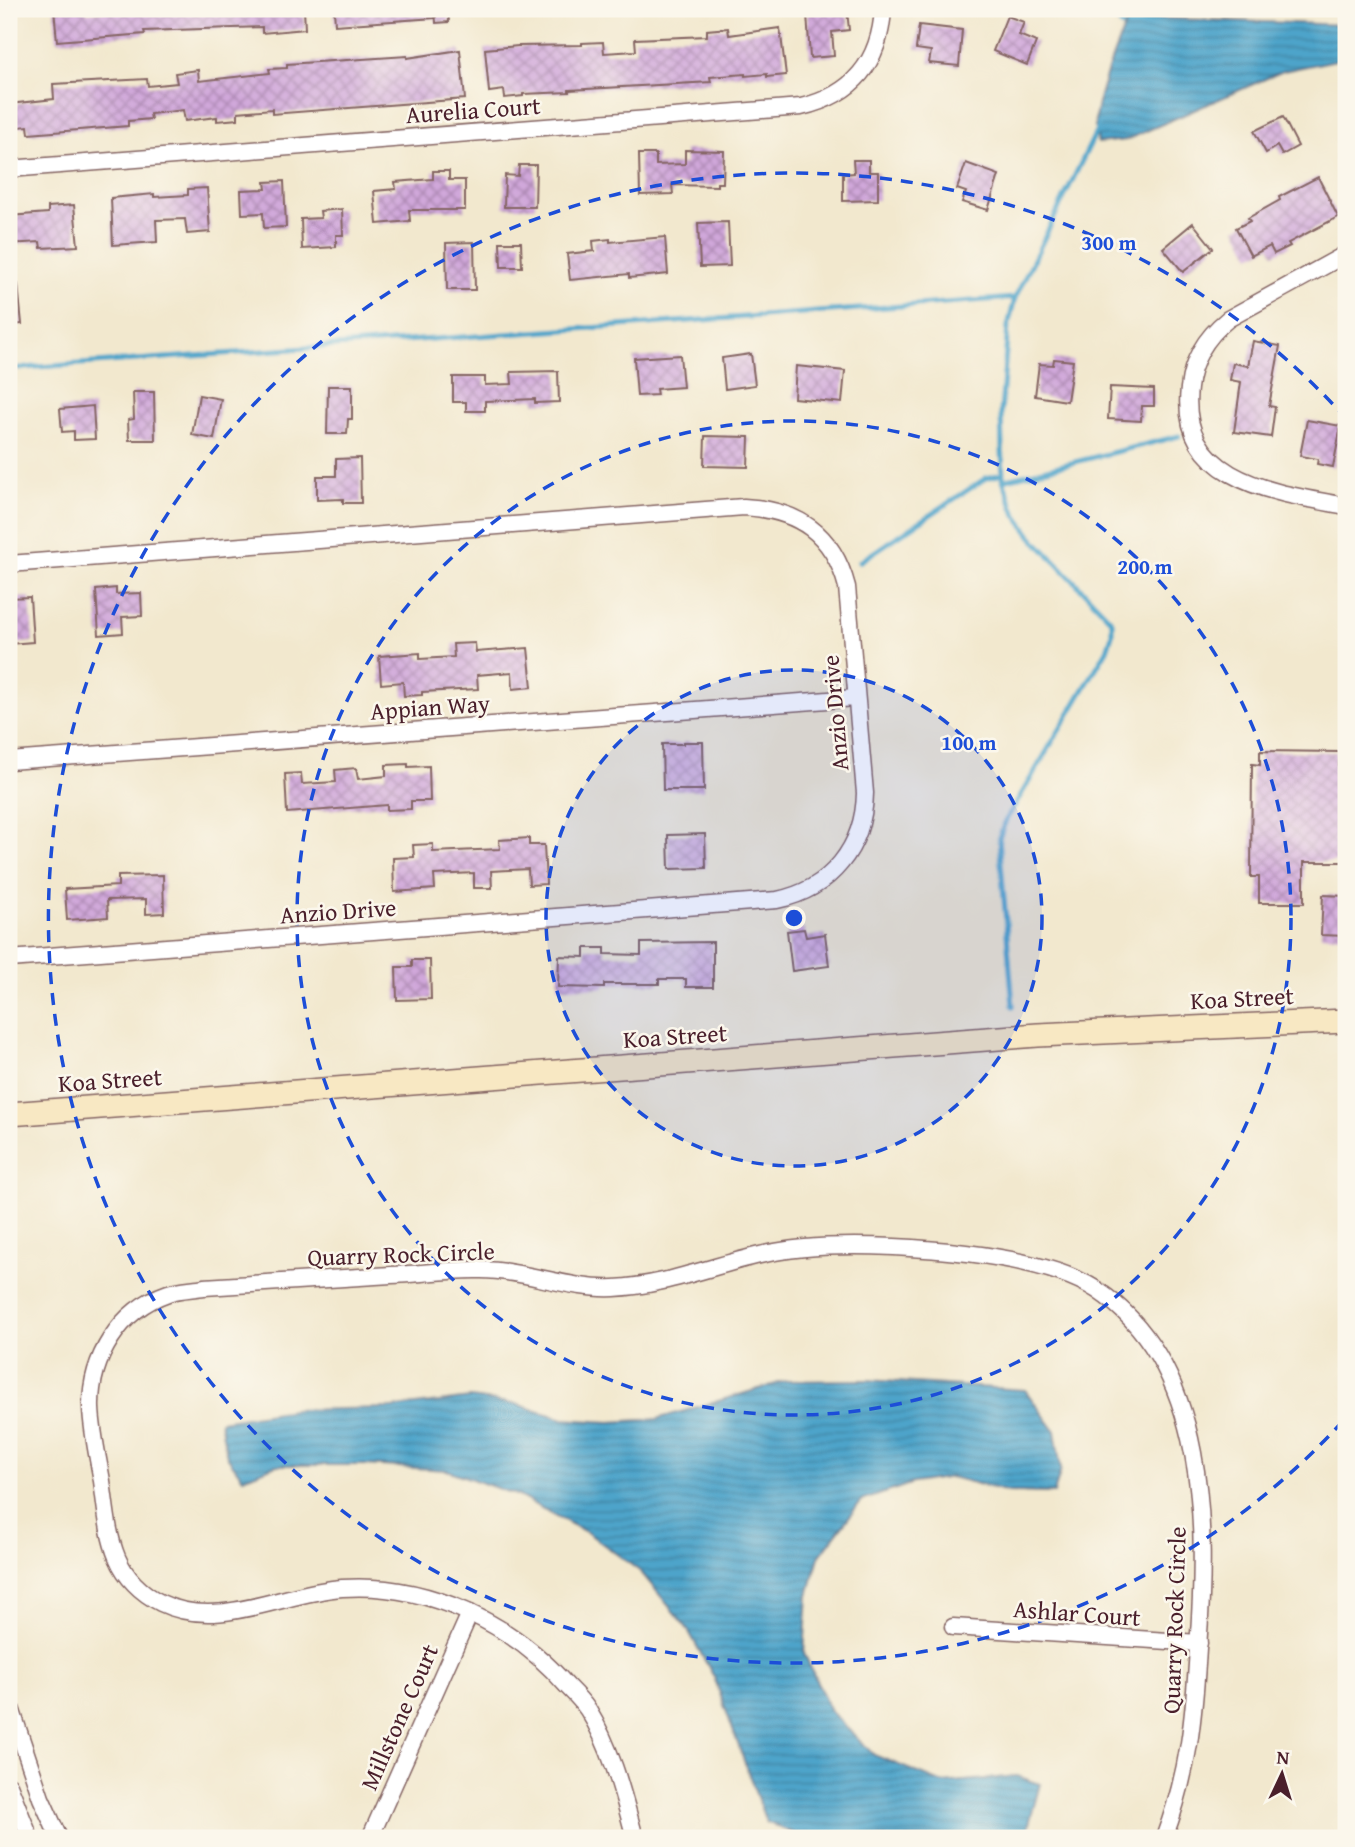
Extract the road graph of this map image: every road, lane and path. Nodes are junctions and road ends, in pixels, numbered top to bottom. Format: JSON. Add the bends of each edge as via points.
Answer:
{"nodes":[{"id":1,"x":883,"y":9,"type":"edge"},
{"id":2,"x":9,"y":169,"type":"edge"},
{"id":3,"x":1346,"y":254,"type":"edge"},
{"id":4,"x":1346,"y":506,"type":"edge"},
{"id":5,"x":9,"y":564,"type":"edge"},
{"id":6,"x":855,"y":698,"type":"junction"},
{"id":7,"x":9,"y":761,"type":"edge"},
{"id":8,"x":9,"y":959,"type":"edge"},
{"id":9,"x":1346,"y":1021,"type":"edge"},
{"id":10,"x":9,"y":1114,"type":"edge"},
{"id":11,"x":470,"y":1614,"type":"junction"},
{"id":12,"x":953,"y":1627,"type":"dead end"},
{"id":13,"x":1199,"y":1643,"type":"junction"},
{"id":14,"x":9,"y":1702,"type":"edge"},
{"id":15,"x":14,"y":1738,"type":"edge"},
{"id":16,"x":9,"y":1785,"type":"edge"},
{"id":17,"x":30,"y":1838,"type":"edge"},
{"id":18,"x":59,"y":1838,"type":"edge"},
{"id":19,"x":370,"y":1838,"type":"edge"},
{"id":20,"x":635,"y":1838,"type":"edge"},
{"id":21,"x":1164,"y":1838,"type":"edge"}],
"edges":[{"from":1,"to":2,"type":"street","name":"Aurelia Court","via":[[876,47],[850,86],[801,107]]},
{"from":3,"to":4,"type":"street","via":[[1214,331],[1199,354],[1188,393],[1196,435],[1223,470],[1254,486]]},
{"from":5,"to":6,"type":"street","name":"Anzio Drive","via":[[744,507],[772,510],[813,529],[839,563],[847,587]]},
{"from":6,"to":7,"type":"street","name":"Appian Way"},
{"from":6,"to":8,"type":"street","name":"Anzio Drive","via":[[865,793],[859,831],[838,868],[791,897]]},
{"from":9,"to":10,"type":"main road","name":"Koa Street","via":[[1038,1035]]},
{"from":11,"to":13,"type":"street","name":"Quarry Rock Circle","via":[[432,1598],[342,1588],[217,1613],[189,1612],[160,1602],[134,1583],[117,1563],[110,1537],[91,1409],[94,1373],[107,1343],[134,1311],[168,1293],[204,1287],[482,1270],[611,1288],[648,1284],[764,1254],[823,1247],[906,1248],[1052,1269],[1096,1289],[1128,1316],[1154,1348],[1174,1388],[1202,1521]]},
{"from":11,"to":19,"type":"street","name":"Millstone Court"},
{"from":11,"to":20,"type":"street","name":"Quarry Rock Circle","via":[[507,1633],[551,1667],[587,1708],[609,1751]]},
{"from":12,"to":13,"type":"street","name":"Ashlar Court"},
{"from":13,"to":21,"type":"street","name":"Quarry Rock Circle","via":[[1193,1726],[1179,1798]]},
{"from":14,"to":15,"type":"street"},
{"from":15,"to":18,"type":"street"},
{"from":16,"to":17,"type":"street"}]}
